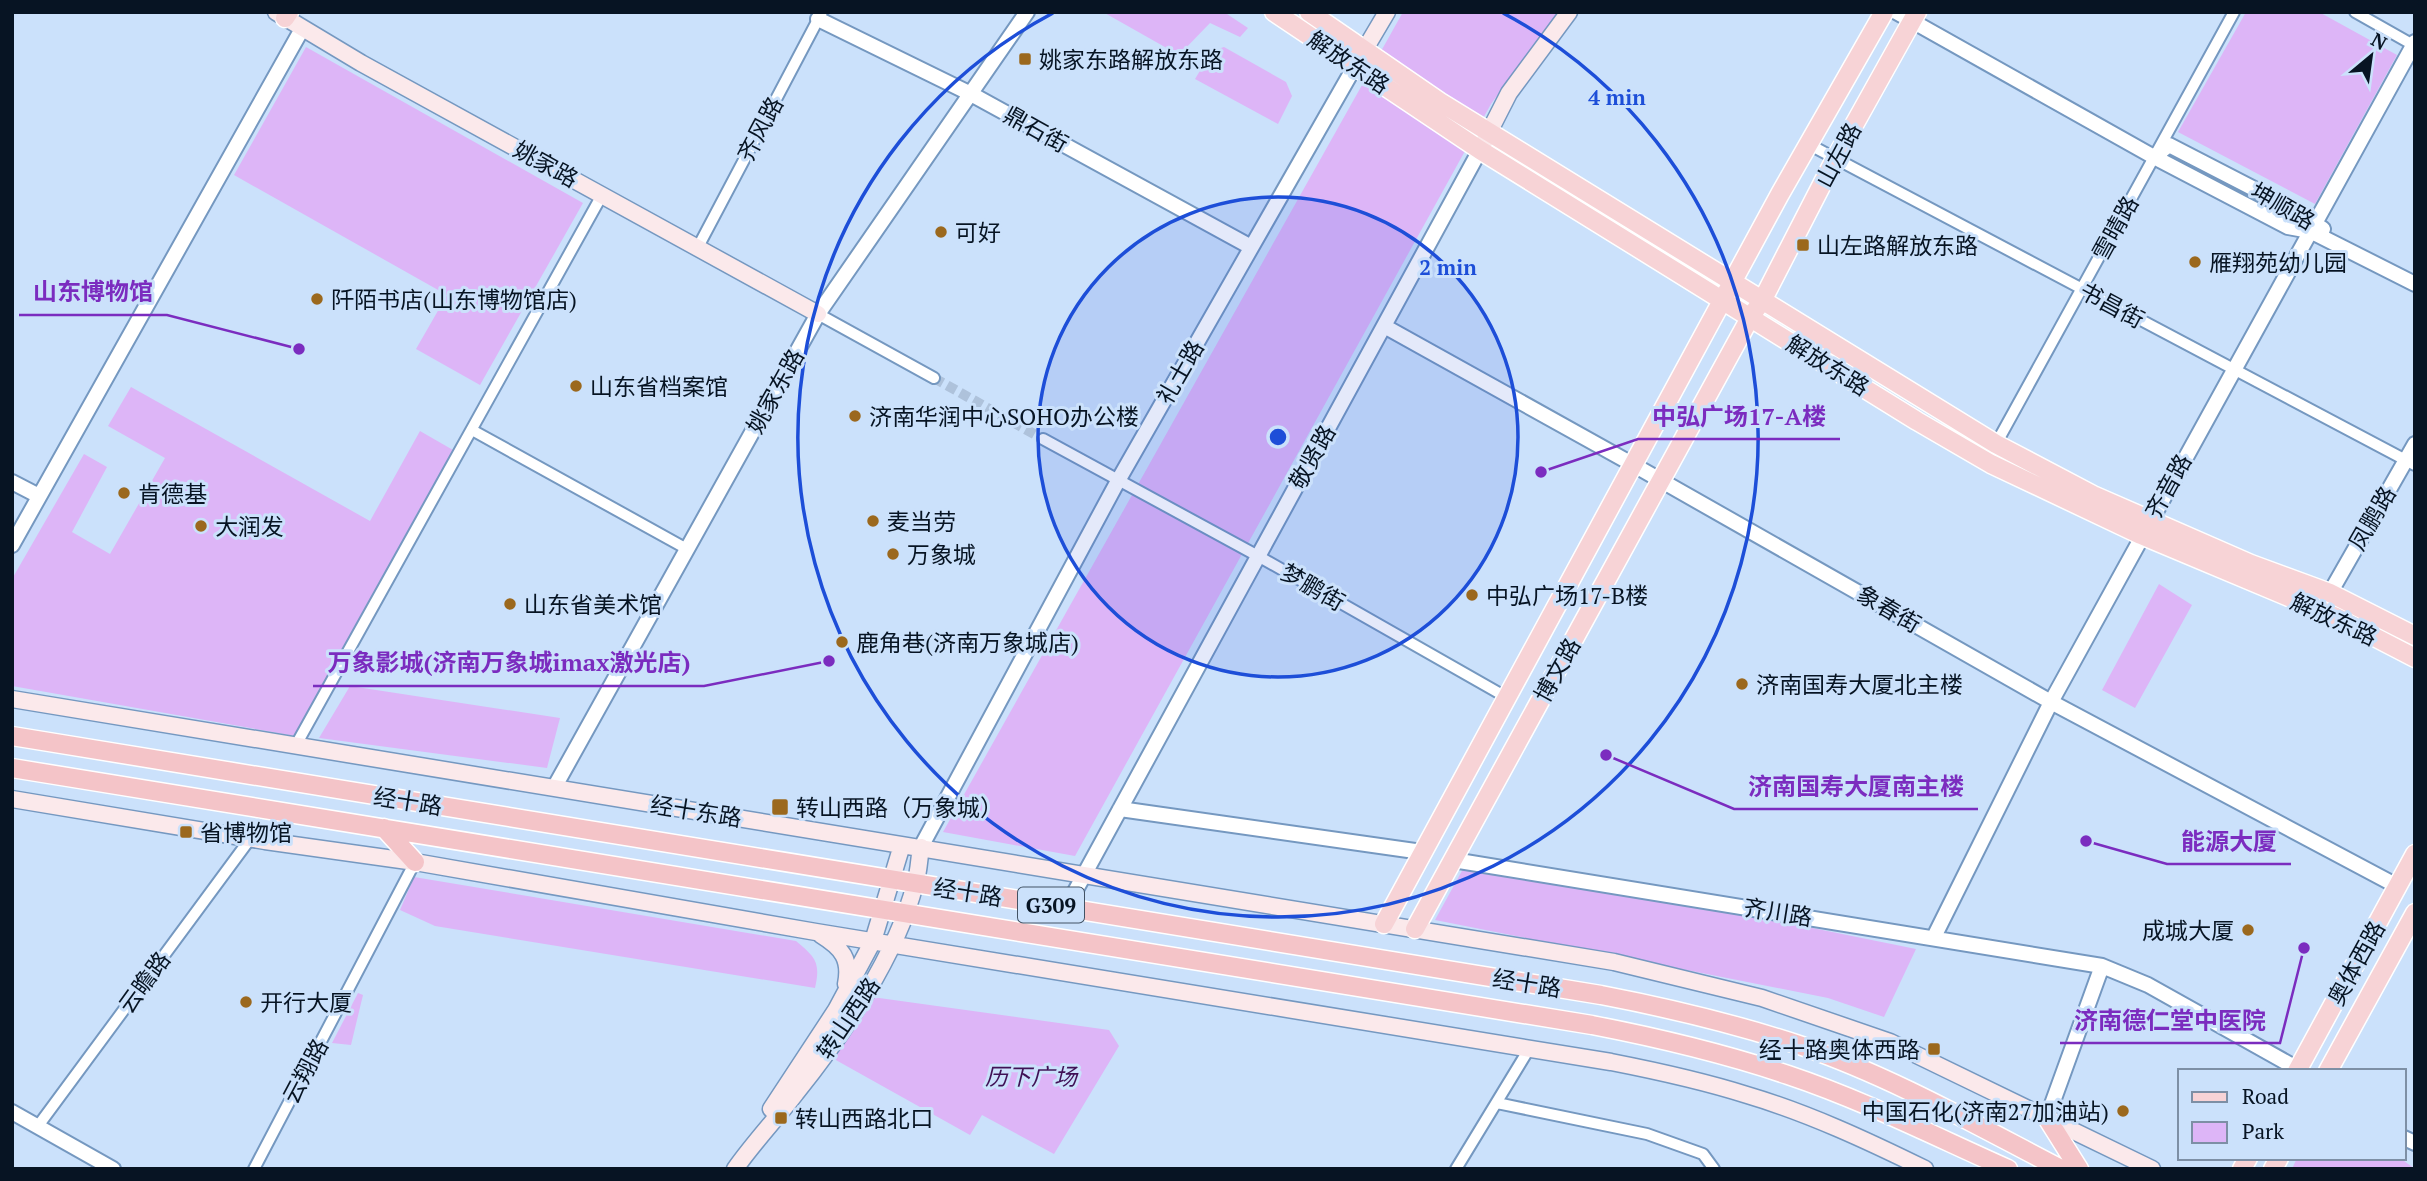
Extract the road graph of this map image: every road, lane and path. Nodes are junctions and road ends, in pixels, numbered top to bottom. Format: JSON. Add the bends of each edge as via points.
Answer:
{"nodes":[{"id":1,"x":1027,"y":12,"type":"edge"},
{"id":2,"x":1274,"y":12,"type":"edge"},
{"id":3,"x":1309,"y":12,"type":"edge"},
{"id":4,"x":1387,"y":12,"type":"edge"},
{"id":5,"x":1569,"y":12,"type":"edge"},
{"id":6,"x":1884,"y":12,"type":"edge"},
{"id":7,"x":2234,"y":12,"type":"edge"},
{"id":8,"x":2355,"y":12,"type":"edge"},
{"id":9,"x":283,"y":14,"type":"edge"},
{"id":10,"x":820,"y":15,"type":"edge"},
{"id":11,"x":1908,"y":15,"type":"edge"},
{"id":12,"x":302,"y":29,"type":"junction"},
{"id":13,"x":2414,"y":44,"type":"edge"},
{"id":14,"x":1360,"y":59,"type":"junction"},
{"id":15,"x":971,"y":94,"type":"junction"},
{"id":16,"x":1489,"y":132,"type":"junction"},
{"id":17,"x":1810,"y":145,"type":"junction"},
{"id":18,"x":1480,"y":150,"type":"junction"},
{"id":19,"x":2154,"y":157,"type":"junction"},
{"id":20,"x":1835,"y":159,"type":"junction"},
{"id":21,"x":602,"y":195,"type":"junction"},
{"id":22,"x":2312,"y":228,"type":"junction"},
{"id":23,"x":698,"y":247,"type":"junction"},
{"id":24,"x":1251,"y":247,"type":"junction"},
{"id":25,"x":2415,"y":274,"type":"edge"},
{"id":26,"x":1732,"y":283,"type":"junction"},
{"id":27,"x":2415,"y":284,"type":"edge"},
{"id":28,"x":2081,"y":289,"type":"junction"},
{"id":29,"x":1723,"y":300,"type":"junction"},
{"id":30,"x":1762,"y":301,"type":"junction"},
{"id":31,"x":818,"y":314,"type":"junction"},
{"id":32,"x":1751,"y":316,"type":"junction"},
{"id":33,"x":1384,"y":326,"type":"junction"},
{"id":34,"x":2233,"y":369,"type":"junction"},
{"id":35,"x":934,"y":378,"type":"tunnel mouth"},
{"id":36,"x":472,"y":430,"type":"junction"},
{"id":37,"x":1043,"y":439,"type":"tunnel mouth"},
{"id":38,"x":1996,"y":444,"type":"junction"},
{"id":39,"x":2415,"y":444,"type":"edge"},
{"id":40,"x":2410,"y":463,"type":"edge"},
{"id":41,"x":1632,"y":464,"type":"junction"},
{"id":42,"x":1119,"y":478,"type":"junction"},
{"id":43,"x":1661,"y":480,"type":"junction"},
{"id":44,"x":12,"y":482,"type":"edge"},
{"id":45,"x":39,"y":496,"type":"junction"},
{"id":46,"x":2145,"y":528,"type":"junction"},
{"id":47,"x":12,"y":545,"type":"edge"},
{"id":48,"x":687,"y":549,"type":"junction"},
{"id":49,"x":1258,"y":556,"type":"junction"},
{"id":50,"x":2330,"y":593,"type":"junction"},
{"id":51,"x":2415,"y":636,"type":"edge"},
{"id":52,"x":2415,"y":658,"type":"edge"},
{"id":53,"x":1506,"y":697,"type":"junction"},
{"id":54,"x":12,"y":699,"type":"edge"},
{"id":55,"x":2051,"y":702,"type":"junction"},
{"id":56,"x":12,"y":736,"type":"edge"},
{"id":57,"x":296,"y":745,"type":"junction"},
{"id":58,"x":12,"y":768,"type":"edge"},
{"id":59,"x":554,"y":788,"type":"junction"},
{"id":60,"x":12,"y":799,"type":"edge"},
{"id":61,"x":1120,"y":809,"type":"junction"},
{"id":62,"x":384,"y":828,"type":"junction"},
{"id":63,"x":250,"y":839,"type":"junction"},
{"id":64,"x":902,"y":845,"type":"junction"},
{"id":65,"x":921,"y":847,"type":"junction"},
{"id":66,"x":1422,"y":852,"type":"junction"},
{"id":67,"x":2415,"y":854,"type":"edge"},
{"id":68,"x":1453,"y":860,"type":"junction"},
{"id":69,"x":415,"y":862,"type":"junction"},
{"id":70,"x":1084,"y":876,"type":"junction"},
{"id":71,"x":891,"y":880,"type":"junction"},
{"id":72,"x":916,"y":883,"type":"junction"},
{"id":73,"x":2397,"y":886,"type":"junction"},
{"id":74,"x":1066,"y":908,"type":"junction"},
{"id":75,"x":883,"y":910,"type":"junction"},
{"id":76,"x":906,"y":913,"type":"junction"},
{"id":77,"x":2415,"y":913,"type":"edge"},
{"id":78,"x":1384,"y":924,"type":"junction"},
{"id":79,"x":1415,"y":929,"type":"junction"},
{"id":80,"x":816,"y":932,"type":"junction"},
{"id":81,"x":1934,"y":937,"type":"junction"},
{"id":82,"x":873,"y":941,"type":"junction"},
{"id":83,"x":894,"y":944,"type":"junction"},
{"id":84,"x":2102,"y":966,"type":"junction"},
{"id":85,"x":843,"y":996,"type":"junction"},
{"id":86,"x":1529,"y":1049,"type":"junction"},
{"id":87,"x":2295,"y":1069,"type":"edge"},
{"id":88,"x":2298,"y":1069,"type":"edge"},
{"id":89,"x":2329,"y":1069,"type":"edge"},
{"id":90,"x":1497,"y":1102,"type":"junction"},
{"id":91,"x":12,"y":1112,"type":"edge"},
{"id":92,"x":2047,"y":1118,"type":"junction"},
{"id":93,"x":38,"y":1126,"type":"junction"},
{"id":94,"x":113,"y":1169,"type":"edge"},
{"id":95,"x":254,"y":1169,"type":"edge"},
{"id":96,"x":724,"y":1169,"type":"edge"},
{"id":97,"x":735,"y":1169,"type":"edge"},
{"id":98,"x":1457,"y":1169,"type":"edge"},
{"id":99,"x":1714,"y":1169,"type":"edge"},
{"id":100,"x":1926,"y":1169,"type":"edge"},
{"id":101,"x":2008,"y":1169,"type":"edge"},
{"id":102,"x":2061,"y":1169,"type":"edge"},
{"id":103,"x":2079,"y":1169,"type":"edge"},
{"id":104,"x":2152,"y":1169,"type":"edge"}],
"edges":[{"from":1,"to":15,"type":"street","name":"姚家东路"},
{"from":2,"to":14,"type":"main road","name":"解放东路"},
{"from":3,"to":14,"type":"main road","name":"解放东路"},
{"from":4,"to":14,"type":"main road","name":"礼士路"},
{"from":5,"to":16,"type":"main road","name":"敬贤路","via":[[1509,93]]},
{"from":6,"to":17,"type":"main road","name":"山左路"},
{"from":7,"to":19,"type":"street","name":"雪晴路"},
{"from":8,"to":13,"type":"street"},
{"from":9,"to":12,"type":"main road","name":"姚家路"},
{"from":10,"to":15,"type":"street","name":"鼎石街"},
{"from":10,"to":23,"type":"street","name":"齐风路"},
{"from":11,"to":19,"type":"street","name":"坤顺路"},
{"from":11,"to":20,"type":"main road","name":"山左路"},
{"from":12,"to":21,"type":"main road","name":"姚家路"},
{"from":12,"to":45,"type":"street"},
{"from":13,"to":22,"type":"street","name":"齐音路"},
{"from":14,"to":16,"type":"main road","name":"解放东路"},
{"from":14,"to":18,"type":"main road","name":"解放东路"},
{"from":14,"to":24,"type":"street","name":"礼士路"},
{"from":15,"to":24,"type":"street","name":"鼎石街"},
{"from":15,"to":31,"type":"street","name":"姚家东路"},
{"from":16,"to":18,"type":"main road","name":"敬贤路"},
{"from":16,"to":26,"type":"main road","name":"解放东路"},
{"from":17,"to":20,"type":"street","name":"书昌街"},
{"from":17,"to":26,"type":"main road","name":"山左路"},
{"from":18,"to":29,"type":"main road","name":"解放东路"},
{"from":18,"to":33,"type":"street","name":"敬贤路"},
{"from":19,"to":22,"type":"street","name":"坤顺路","via":[[2288,228]]},
{"from":19,"to":28,"type":"street","name":"雪晴路"},
{"from":20,"to":28,"type":"street","name":"书昌街"},
{"from":20,"to":30,"type":"main road","name":"山左路"},
{"from":21,"to":23,"type":"main road","name":"姚家路"},
{"from":21,"to":36,"type":"street"},
{"from":22,"to":25,"type":"street","name":"坤顺路"},
{"from":22,"to":27,"type":"street","name":"坤顺路"},
{"from":22,"to":34,"type":"street","name":"齐音路"},
{"from":23,"to":31,"type":"main road","name":"姚家路"},
{"from":24,"to":42,"type":"street","name":"礼士路"},
{"from":26,"to":29,"type":"main road","name":"山左路"},
{"from":26,"to":30,"type":"main road","name":"解放东路"},
{"from":28,"to":34,"type":"street","name":"书昌街"},
{"from":28,"to":38,"type":"street","name":"雪晴路"},
{"from":29,"to":32,"type":"main road","name":"解放东路"},
{"from":29,"to":41,"type":"main road","name":"博文路"},
{"from":30,"to":32,"type":"main road","name":"博文路"},
{"from":30,"to":38,"type":"main road","name":"解放东路"},
{"from":31,"to":35,"type":"street"},
{"from":31,"to":48,"type":"street","name":"姚家东路"},
{"from":32,"to":43,"type":"main road","name":"博文路"},
{"from":32,"to":46,"type":"main road","name":"解放东路","via":[[1991,464]]},
{"from":33,"to":41,"type":"street","name":"象春街"},
{"from":33,"to":49,"type":"street","name":"敬贤路"},
{"from":34,"to":40,"type":"street","name":"书昌街"},
{"from":34,"to":46,"type":"street","name":"齐音路"},
{"from":36,"to":48,"type":"street"},
{"from":36,"to":57,"type":"street"},
{"from":37,"to":42,"type":"street","name":"梦鹏街"},
{"from":38,"to":46,"type":"main road","name":"解放东路"},
{"from":39,"to":40,"type":"street","name":"凤鹏路"},
{"from":40,"to":50,"type":"street","name":"凤鹏路"},
{"from":41,"to":43,"type":"street","name":"象春街"},
{"from":41,"to":53,"type":"main road","name":"博文路"},
{"from":42,"to":49,"type":"street","name":"梦鹏街"},
{"from":42,"to":65,"type":"street","name":"礼士路"},
{"from":43,"to":55,"type":"street","name":"象春街"},
{"from":43,"to":68,"type":"main road","name":"博文路"},
{"from":44,"to":45,"type":"street"},
{"from":45,"to":47,"type":"street"},
{"from":46,"to":50,"type":"main road","name":"解放东路"},
{"from":46,"to":52,"type":"main road","name":"解放东路"},
{"from":46,"to":55,"type":"street","name":"齐音路"},
{"from":48,"to":59,"type":"street","name":"姚家东路"},
{"from":49,"to":53,"type":"street","name":"梦鹏街"},
{"from":49,"to":61,"type":"street","name":"敬贤路"},
{"from":50,"to":51,"type":"main road","name":"解放东路"},
{"from":53,"to":66,"type":"main road","name":"博文路"},
{"from":54,"to":57,"type":"main road","name":"经十路"},
{"from":55,"to":73,"type":"street","name":"象春街"},
{"from":55,"to":81,"type":"street","name":"齐音路"},
{"from":56,"to":71,"type":"highway","name":"经十路","number":"G309"},
{"from":57,"to":59,"type":"main road","name":"经十路"},
{"from":58,"to":62,"type":"highway","name":"经十路","number":"G309"},
{"from":59,"to":64,"type":"main road","name":"经十东路"},
{"from":60,"to":63,"type":"main road"},
{"from":61,"to":66,"type":"street"},
{"from":61,"to":70,"type":"street","name":"敬贤路"},
{"from":62,"to":69,"type":"highway"},
{"from":62,"to":75,"type":"highway","name":"经十路","number":"G309"},
{"from":63,"to":69,"type":"main road"},
{"from":63,"to":93,"type":"street","name":"云瞻路"},
{"from":64,"to":65,"type":"main road","name":"经十东路"},
{"from":64,"to":71,"type":"main road","name":"转山西路"},
{"from":65,"to":70,"type":"main road","name":"经十路"},
{"from":65,"to":72,"type":"main road","name":"转山西路"},
{"from":66,"to":78,"type":"main road","name":"博文路"},
{"from":67,"to":73,"type":"main road","name":"奥体西路"},
{"from":68,"to":79,"type":"main road","name":"博文路"},
{"from":68,"to":81,"type":"street","name":"齐川路"},
{"from":69,"to":80,"type":"main road"},
{"from":69,"to":95,"type":"street","name":"云翔路"},
{"from":70,"to":74,"type":"street","name":"敬贤路"},
{"from":70,"to":78,"type":"main road","name":"经十路"},
{"from":71,"to":72,"type":"highway","name":"经十路","number":"G309"},
{"from":71,"to":75,"type":"main road","name":"转山西路"},
{"from":72,"to":74,"type":"highway","name":"经十路","number":"G309"},
{"from":72,"to":76,"type":"main road","name":"转山西路"},
{"from":73,"to":88,"type":"main road","name":"奥体西路"},
{"from":74,"to":102,"type":"highway","name":"经十路","number":"G309","via":[[1692,1013],[1803,1046],[1889,1081]]},
{"from":75,"to":76,"type":"highway","name":"经十路","number":"G309"},
{"from":75,"to":82,"type":"main road","name":"转山西路"},
{"from":76,"to":83,"type":"main road","name":"转山西路"},
{"from":76,"to":101,"type":"highway","name":"经十路","number":"G309","via":[[1682,1042],[1790,1075]]},
{"from":77,"to":89,"type":"main road","name":"奥体西路"},
{"from":78,"to":79,"type":"main road","name":"经十路"},
{"from":79,"to":92,"type":"main road","name":"经十路","via":[[1614,962],[1762,998],[1890,1042]]},
{"from":80,"to":82,"type":"main road"},
{"from":80,"to":85,"type":"main road","via":[[846,956]]},
{"from":81,"to":84,"type":"street","name":"齐川路"},
{"from":82,"to":83,"type":"main road"},
{"from":82,"to":85,"type":"main road","name":"转山西路"},
{"from":83,"to":86,"type":"main road"},
{"from":83,"to":97,"type":"main road","name":"转山西路","via":[[825,1053]]},
{"from":84,"to":87,"type":"street","name":"齐川路","via":[[2148,985]]},
{"from":84,"to":92,"type":"street"},
{"from":85,"to":96,"type":"main road","name":"转山西路","via":[[805,1060]]},
{"from":86,"to":90,"type":"street"},
{"from":86,"to":100,"type":"main road","via":[[1681,1076],[1749,1095],[1864,1139]]},
{"from":90,"to":98,"type":"street"},
{"from":90,"to":99,"type":"street","via":[[1647,1134],[1703,1154]]},
{"from":91,"to":93,"type":"street"},
{"from":92,"to":103,"type":"highway"},
{"from":92,"to":104,"type":"main road","name":"经十路"},
{"from":93,"to":94,"type":"street"}]}
